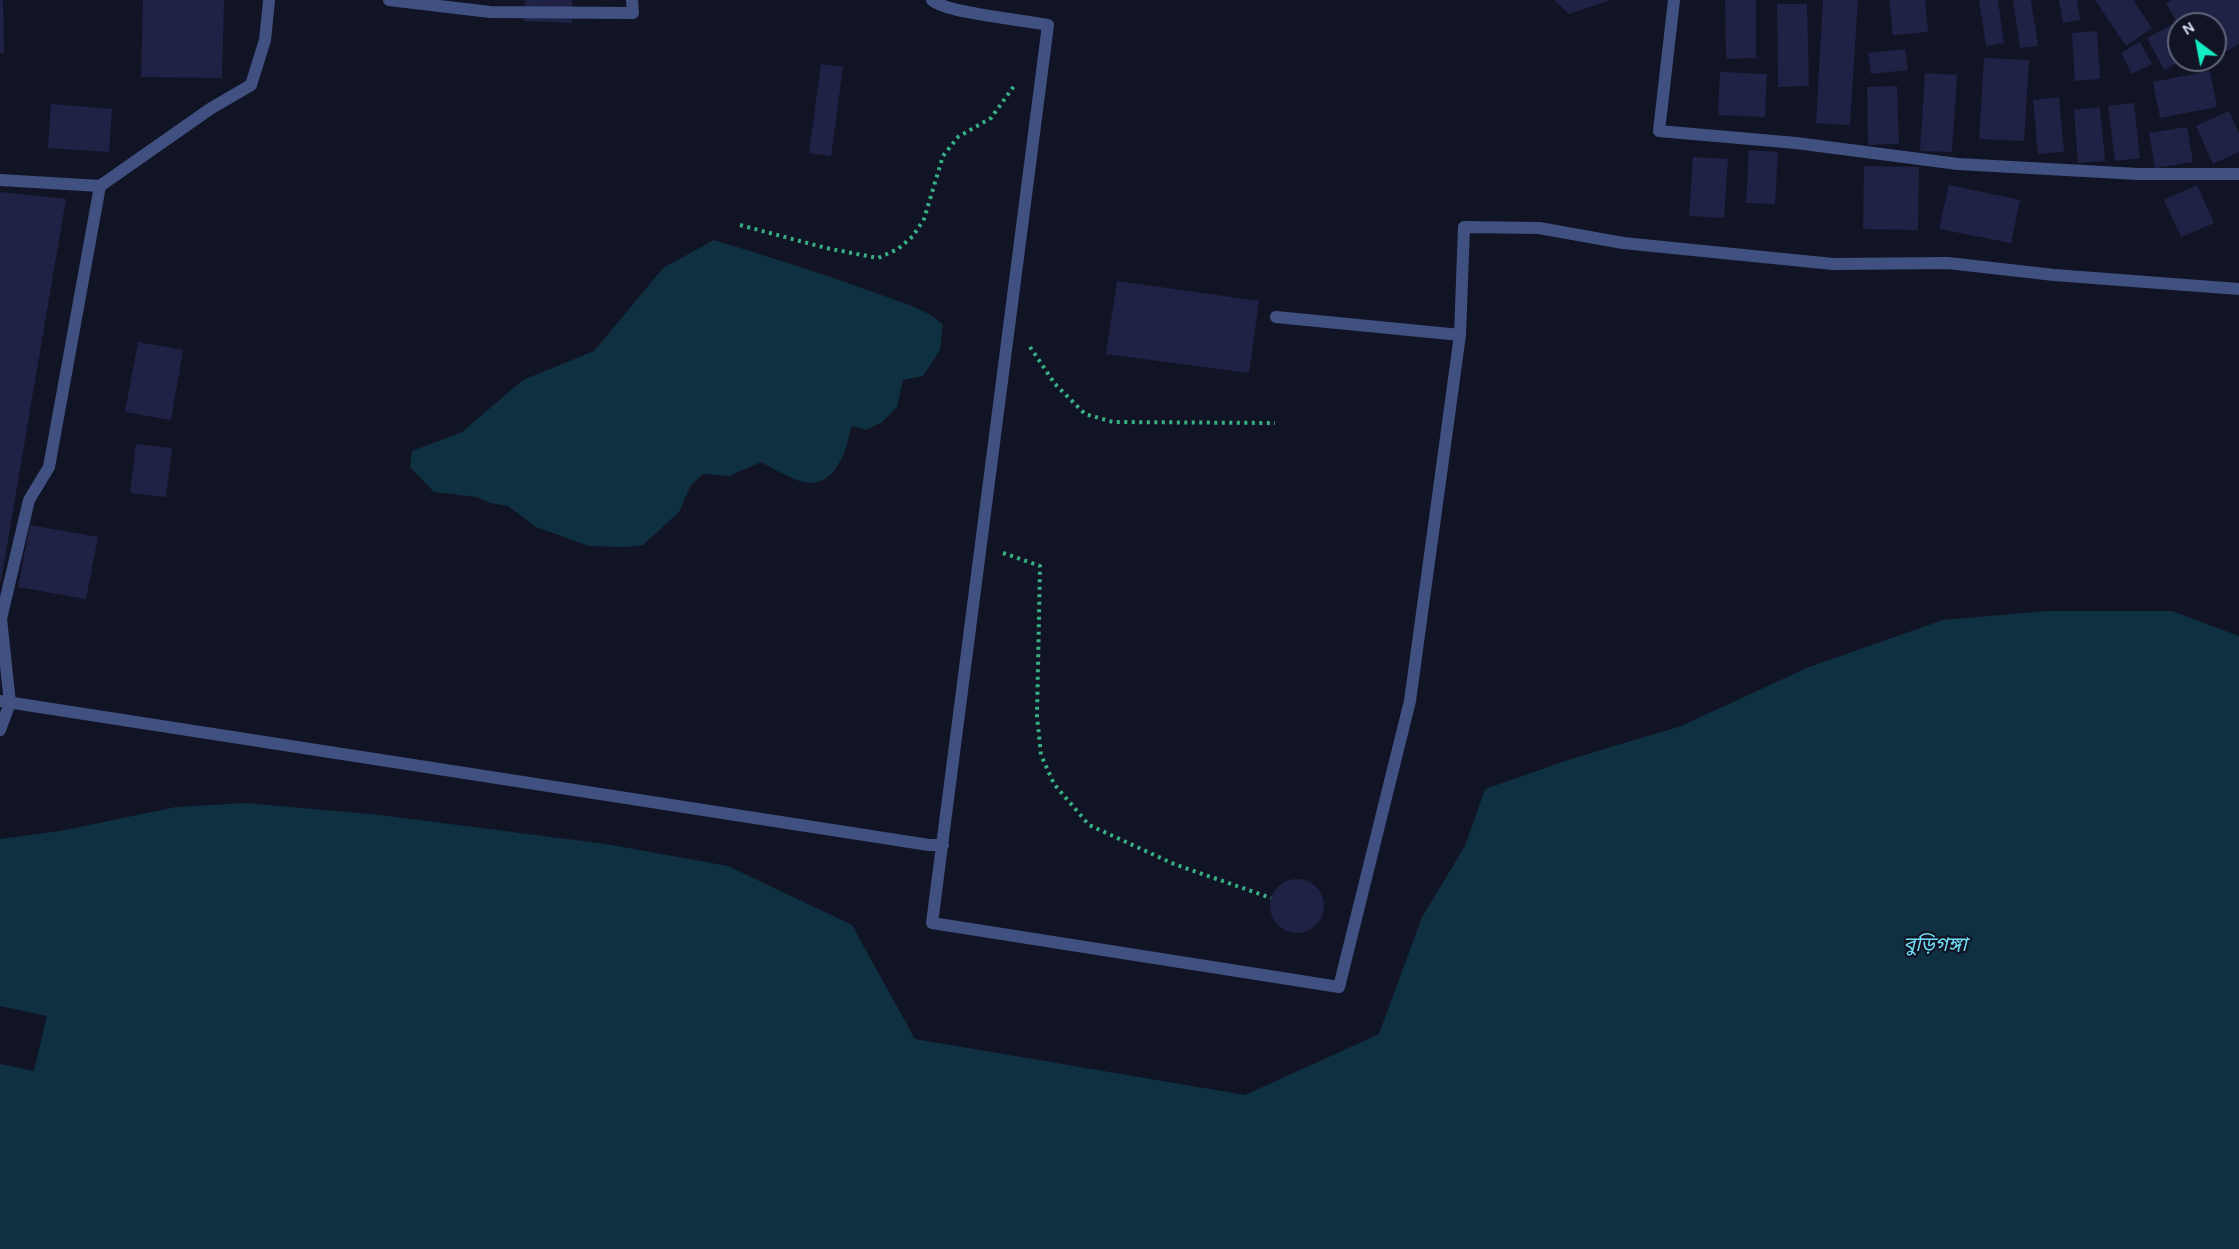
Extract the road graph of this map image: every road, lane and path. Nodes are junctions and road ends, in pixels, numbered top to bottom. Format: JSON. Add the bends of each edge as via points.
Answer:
{"nodes":[{"id":1,"x":269,"y":0,"type":"edge"},
{"id":2,"x":277,"y":0,"type":"edge"},
{"id":3,"x":397,"y":0,"type":"edge"},
{"id":4,"x":632,"y":0,"type":"edge"},
{"id":5,"x":932,"y":0,"type":"edge"},
{"id":6,"x":1674,"y":0,"type":"edge"},
{"id":7,"x":1016,"y":82,"type":"dead end"},
{"id":8,"x":2239,"y":174,"type":"edge"},
{"id":9,"x":0,"y":180,"type":"edge"},
{"id":10,"x":100,"y":186,"type":"junction"},
{"id":11,"x":740,"y":225,"type":"dead end"},
{"id":12,"x":2239,"y":289,"type":"edge"},
{"id":13,"x":1010,"y":316,"type":"junction"},
{"id":14,"x":1276,"y":317,"type":"dead end"},
{"id":15,"x":1460,"y":335,"type":"junction"},
{"id":16,"x":1275,"y":423,"type":"dead end"},
{"id":17,"x":981,"y":544,"type":"junction"},
{"id":18,"x":5,"y":702,"type":"edge"},
{"id":19,"x":0,"y":730,"type":"edge"},
{"id":20,"x":943,"y":845,"type":"junction"},
{"id":21,"x":1271,"y":898,"type":"dead end"}],
"edges":[{"from":1,"to":2,"type":"street"},
{"from":1,"to":10,"type":"street","via":[[265,40],[251,85]]},
{"from":3,"to":4,"type":"street","via":[[490,12],[633,13]]},
{"from":5,"to":13,"type":"street","via":[[968,13],[1048,25]]},
{"from":6,"to":8,"type":"street","via":[[1659,131],[1796,143],[1958,164],[2138,174]]},
{"from":7,"to":11,"type":"path","via":[[991,118],[958,137],[943,156],[924,219],[898,249],[878,258]]},
{"from":9,"to":10,"type":"street"},
{"from":10,"to":18,"type":"street","via":[[49,467],[29,500],[1,619]]},
{"from":12,"to":15,"type":"street","via":[[1948,263],[1833,264],[1634,245],[1539,228],[1464,227]]},
{"from":13,"to":16,"type":"path","via":[[1055,384],[1085,414],[1113,422]]},
{"from":13,"to":17,"type":"street"},
{"from":14,"to":15,"type":"street"},
{"from":15,"to":20,"type":"street","via":[[1410,701],[1339,987],[932,923]]},
{"from":17,"to":20,"type":"street"},
{"from":17,"to":21,"type":"path","via":[[1040,566],[1037,716],[1041,754],[1054,784],[1089,825],[1174,864]]},
{"from":18,"to":19,"type":"street"},
{"from":18,"to":20,"type":"street"}]}
